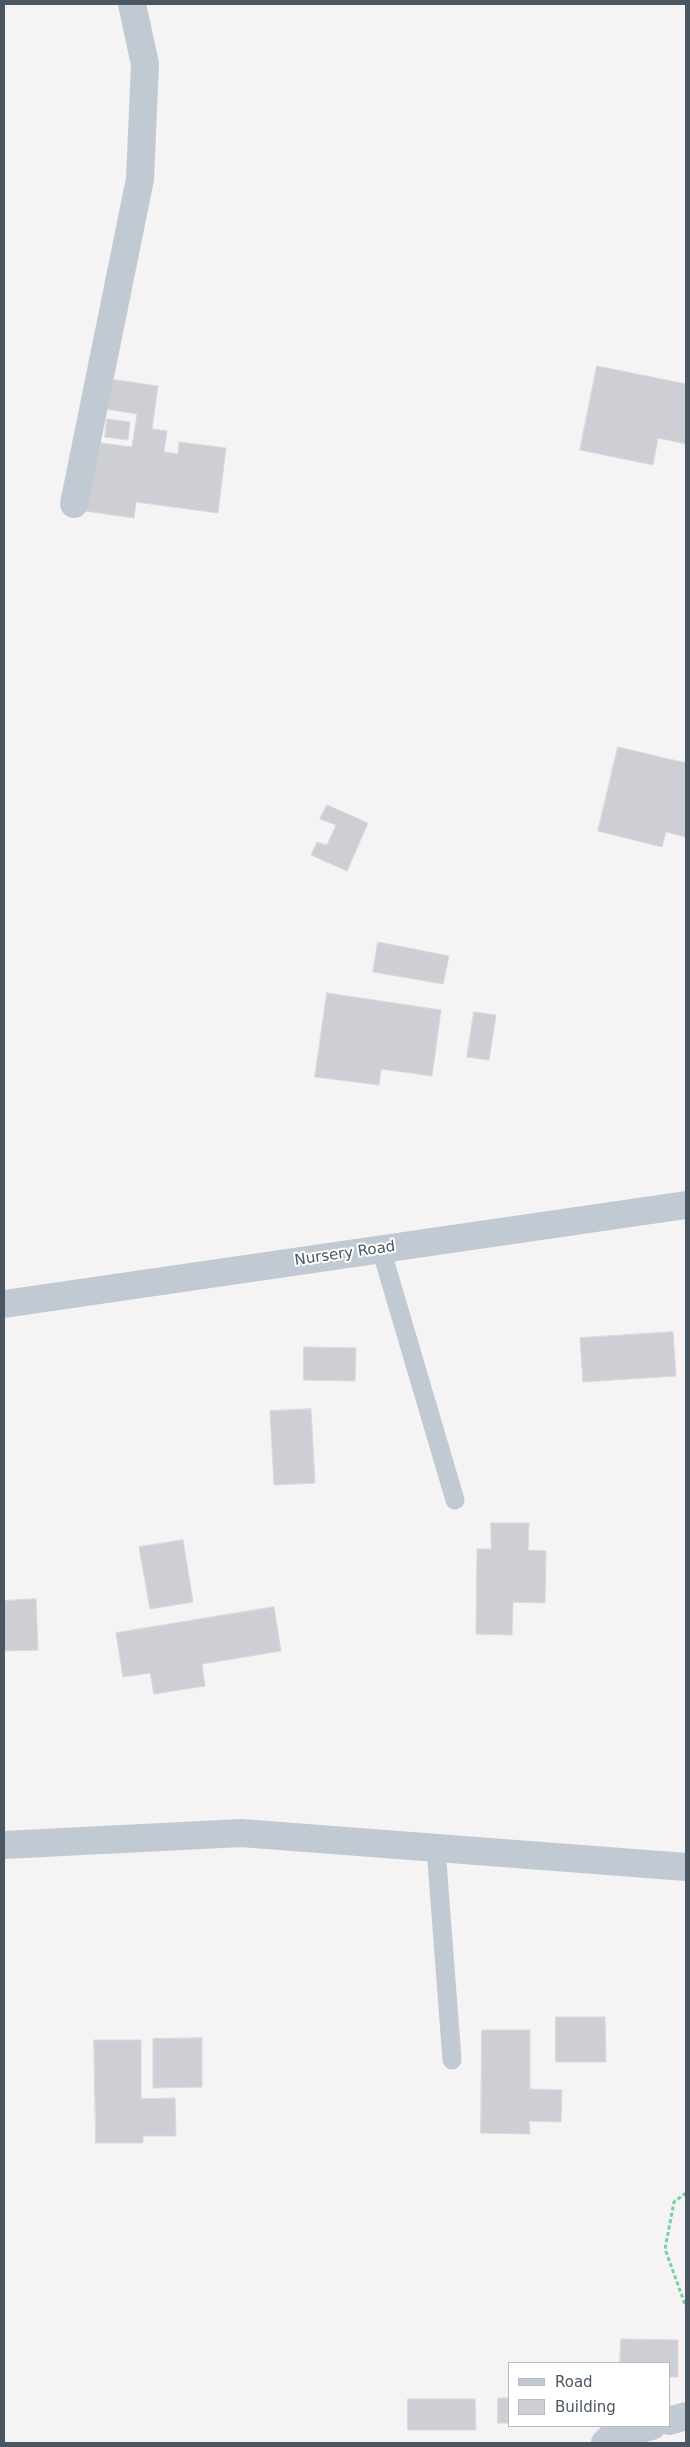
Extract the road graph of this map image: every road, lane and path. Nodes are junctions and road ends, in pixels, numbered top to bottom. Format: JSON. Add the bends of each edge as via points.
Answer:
{"nodes":[{"id":1,"x":132,"y":4,"type":"edge"},
{"id":2,"x":74,"y":504,"type":"dead end"},
{"id":3,"x":686,"y":1205,"type":"edge"},
{"id":4,"x":381,"y":1249,"type":"junction"},
{"id":5,"x":4,"y":1304,"type":"edge"},
{"id":6,"x":455,"y":1500,"type":"dead end"},
{"id":7,"x":4,"y":1844,"type":"edge"},
{"id":8,"x":436,"y":1848,"type":"junction"},
{"id":9,"x":686,"y":1867,"type":"edge"},
{"id":10,"x":452,"y":2060,"type":"dead end"},
{"id":11,"x":686,"y":2194,"type":"edge"},
{"id":12,"x":686,"y":2307,"type":"edge"},
{"id":13,"x":686,"y":2416,"type":"edge"},
{"id":14,"x":670,"y":2421,"type":"edge"},
{"id":15,"x":648,"y":2427,"type":"edge"},
{"id":16,"x":605,"y":2443,"type":"edge"}],
"edges":[{"from":1,"to":2,"type":"street","via":[[145,64],[140,179]]},
{"from":3,"to":4,"type":"street","name":"Nursery Road"},
{"from":4,"to":5,"type":"street","name":"Nursery Road"},
{"from":4,"to":6,"type":"lane"},
{"from":7,"to":8,"type":"street","via":[[241,1833]]},
{"from":8,"to":9,"type":"street"},
{"from":8,"to":10,"type":"lane"},
{"from":11,"to":12,"type":"path","via":[[674,2202],[665,2250]]},
{"from":13,"to":14,"type":"street"},
{"from":15,"to":16,"type":"street","via":[[611,2437]]}]}
